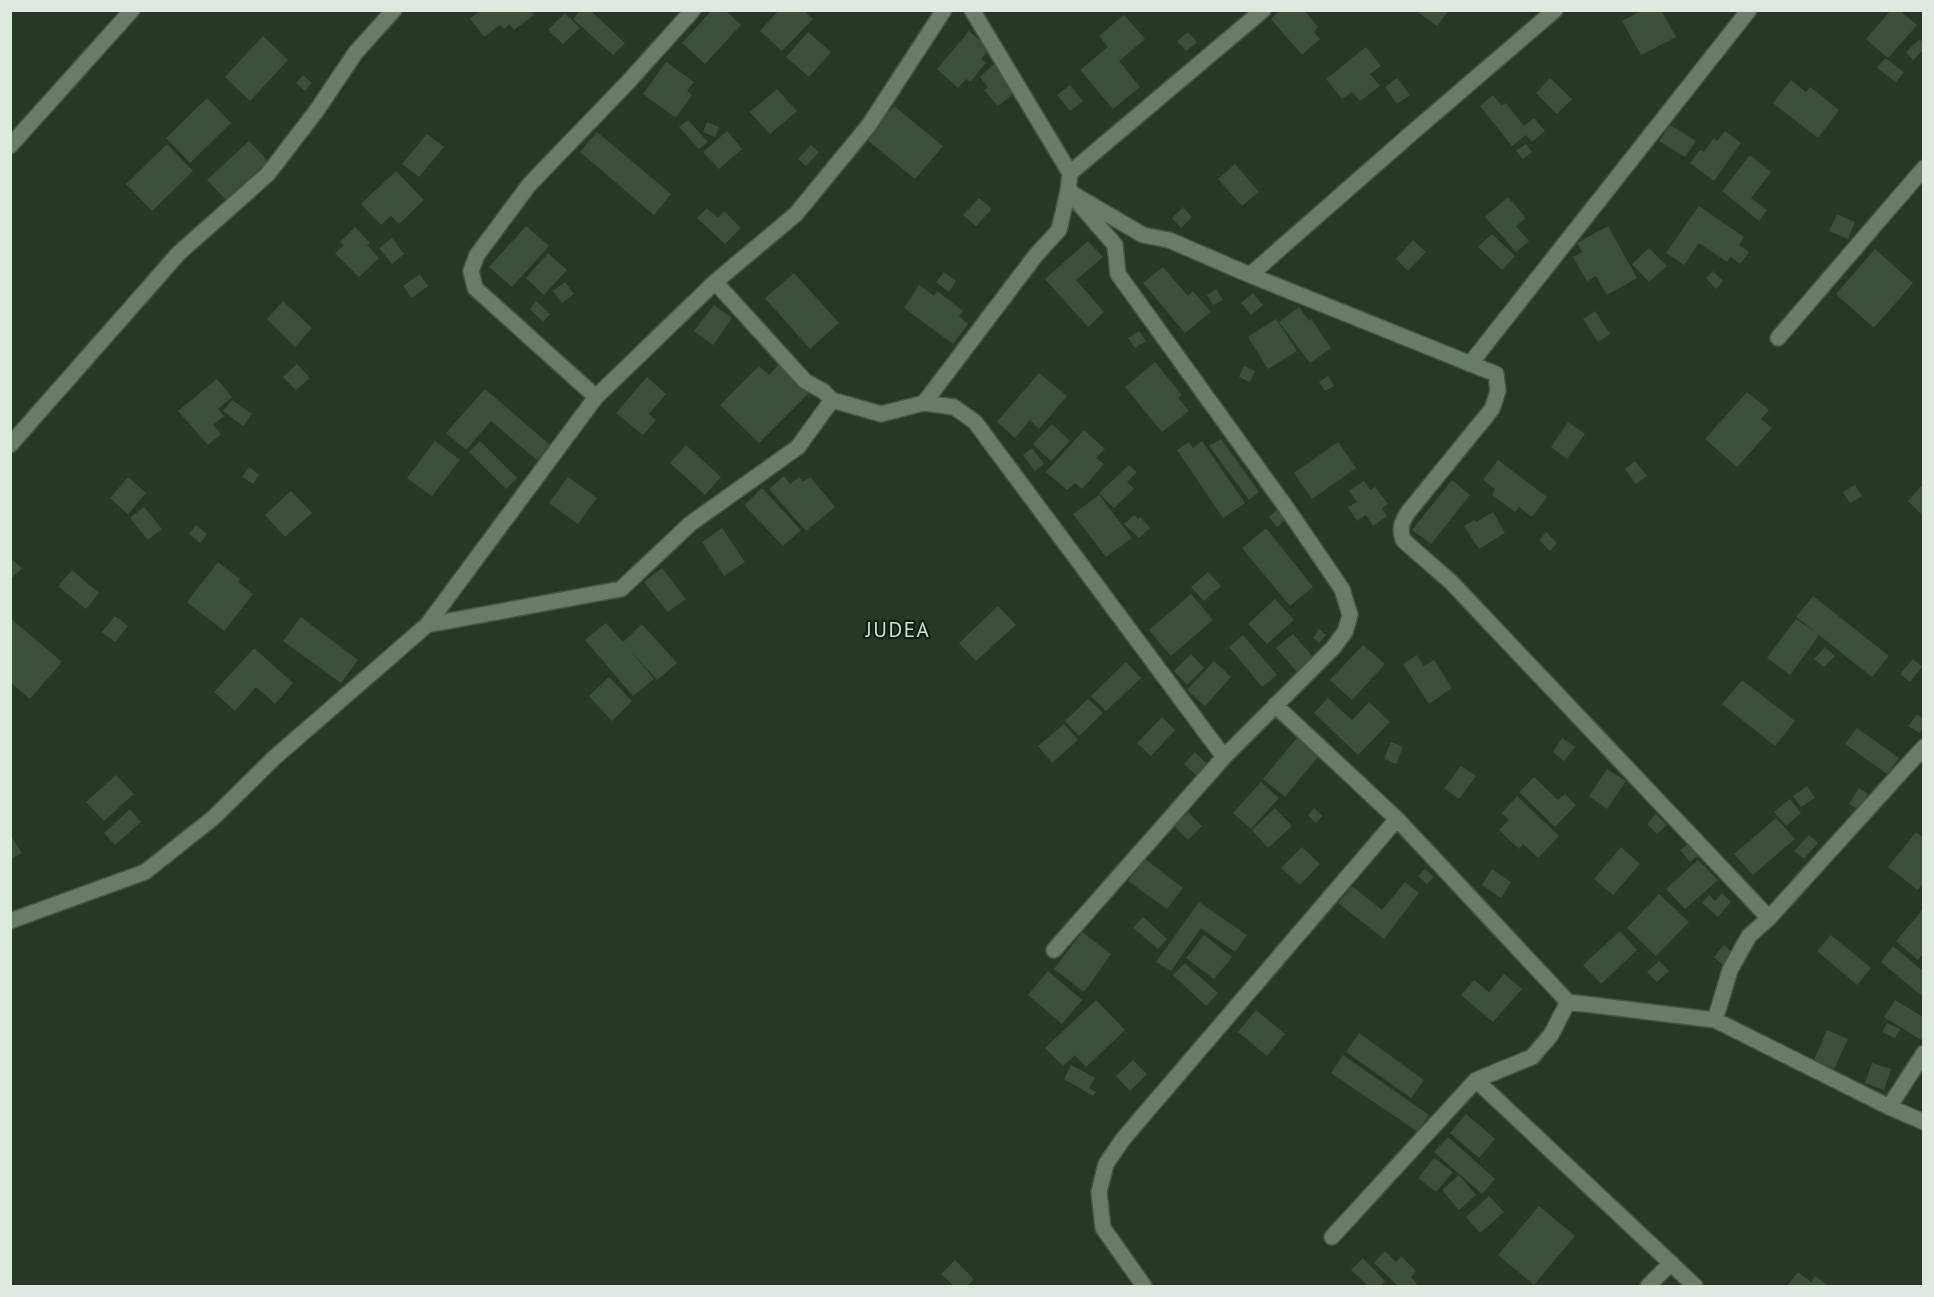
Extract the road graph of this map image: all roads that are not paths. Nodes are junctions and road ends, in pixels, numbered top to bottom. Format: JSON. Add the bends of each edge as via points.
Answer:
{"nodes":[{"id":1,"x":132,"y":10,"type":"edge"},
{"id":2,"x":394,"y":10,"type":"edge"},
{"id":3,"x":693,"y":10,"type":"edge"},
{"id":4,"x":944,"y":10,"type":"edge"},
{"id":5,"x":972,"y":10,"type":"edge"},
{"id":6,"x":1263,"y":10,"type":"edge"},
{"id":7,"x":1555,"y":10,"type":"edge"},
{"id":8,"x":1749,"y":10,"type":"edge"},
{"id":9,"x":10,"y":146,"type":"edge"},
{"id":10,"x":1923,"y":168,"type":"edge"},
{"id":11,"x":1070,"y":174,"type":"junction"},
{"id":12,"x":1068,"y":191,"type":"junction"},
{"id":13,"x":1250,"y":275,"type":"junction"},
{"id":14,"x":715,"y":282,"type":"junction"},
{"id":15,"x":1778,"y":338,"type":"dead end"},
{"id":16,"x":1470,"y":364,"type":"junction"},
{"id":17,"x":596,"y":397,"type":"junction"},
{"id":18,"x":832,"y":400,"type":"junction"},
{"id":19,"x":924,"y":403,"type":"junction"},
{"id":20,"x":10,"y":445,"type":"edge"},
{"id":21,"x":427,"y":625,"type":"junction"},
{"id":22,"x":1275,"y":705,"type":"junction"},
{"id":23,"x":1923,"y":747,"type":"edge"},
{"id":24,"x":1224,"y":757,"type":"junction"},
{"id":25,"x":1397,"y":819,"type":"junction"},
{"id":26,"x":1769,"y":918,"type":"junction"},
{"id":27,"x":10,"y":921,"type":"edge"},
{"id":28,"x":1054,"y":950,"type":"dead end"},
{"id":29,"x":1568,"y":1002,"type":"junction"},
{"id":30,"x":1715,"y":1020,"type":"junction"},
{"id":31,"x":1923,"y":1053,"type":"edge"},
{"id":32,"x":1476,"y":1080,"type":"junction"},
{"id":33,"x":1889,"y":1107,"type":"junction"},
{"id":34,"x":1923,"y":1122,"type":"edge"},
{"id":35,"x":1332,"y":1237,"type":"dead end"},
{"id":36,"x":1671,"y":1263,"type":"junction"},
{"id":37,"x":1144,"y":1287,"type":"edge"},
{"id":38,"x":1648,"y":1287,"type":"edge"},
{"id":39,"x":1695,"y":1287,"type":"edge"}],
"edges":[{"from":1,"to":9,"type":"street"},
{"from":2,"to":20,"type":"street","via":[[356,52],[268,174],[179,253]]},
{"from":3,"to":17,"type":"street","via":[[529,184],[477,255],[471,271],[475,288]]},
{"from":4,"to":14,"type":"street","via":[[869,125],[796,214]]},
{"from":5,"to":11,"type":"street"},
{"from":6,"to":11,"type":"street"},
{"from":7,"to":13,"type":"street"},
{"from":8,"to":16,"type":"street"},
{"from":10,"to":15,"type":"street"},
{"from":11,"to":12,"type":"street"},
{"from":12,"to":13,"type":"street","via":[[1143,235],[1169,240]]},
{"from":12,"to":19,"type":"street","via":[[1059,230]]},
{"from":12,"to":22,"type":"street","via":[[1115,245],[1118,274],[1342,589],[1350,615],[1345,632]]},
{"from":13,"to":16,"type":"street"},
{"from":14,"to":17,"type":"street"},
{"from":14,"to":18,"type":"street","via":[[805,381]]},
{"from":16,"to":26,"type":"street","via":[[1496,374],[1498,391],[1492,409],[1402,521],[1403,540],[1459,591]]},
{"from":17,"to":21,"type":"street"},
{"from":18,"to":19,"type":"street","via":[[881,414]]},
{"from":18,"to":21,"type":"street","via":[[798,447],[690,524],[621,589]]},
{"from":19,"to":24,"type":"street","via":[[954,407],[975,422]]},
{"from":21,"to":27,"type":"street","via":[[274,758],[213,818],[145,872]]},
{"from":22,"to":24,"type":"street"},
{"from":22,"to":25,"type":"street"},
{"from":23,"to":26,"type":"street"},
{"from":24,"to":28,"type":"street"},
{"from":25,"to":29,"type":"street"},
{"from":25,"to":37,"type":"street","via":[[1106,1164],[1099,1192],[1103,1228]]},
{"from":26,"to":30,"type":"street","via":[[1749,936],[1730,970]]},
{"from":29,"to":30,"type":"street"},
{"from":29,"to":32,"type":"street","via":[[1551,1035],[1532,1057]]},
{"from":30,"to":33,"type":"street"},
{"from":31,"to":33,"type":"street"},
{"from":32,"to":35,"type":"street"},
{"from":32,"to":36,"type":"street"},
{"from":33,"to":34,"type":"street"},
{"from":36,"to":38,"type":"street"},
{"from":36,"to":39,"type":"street"}]}
